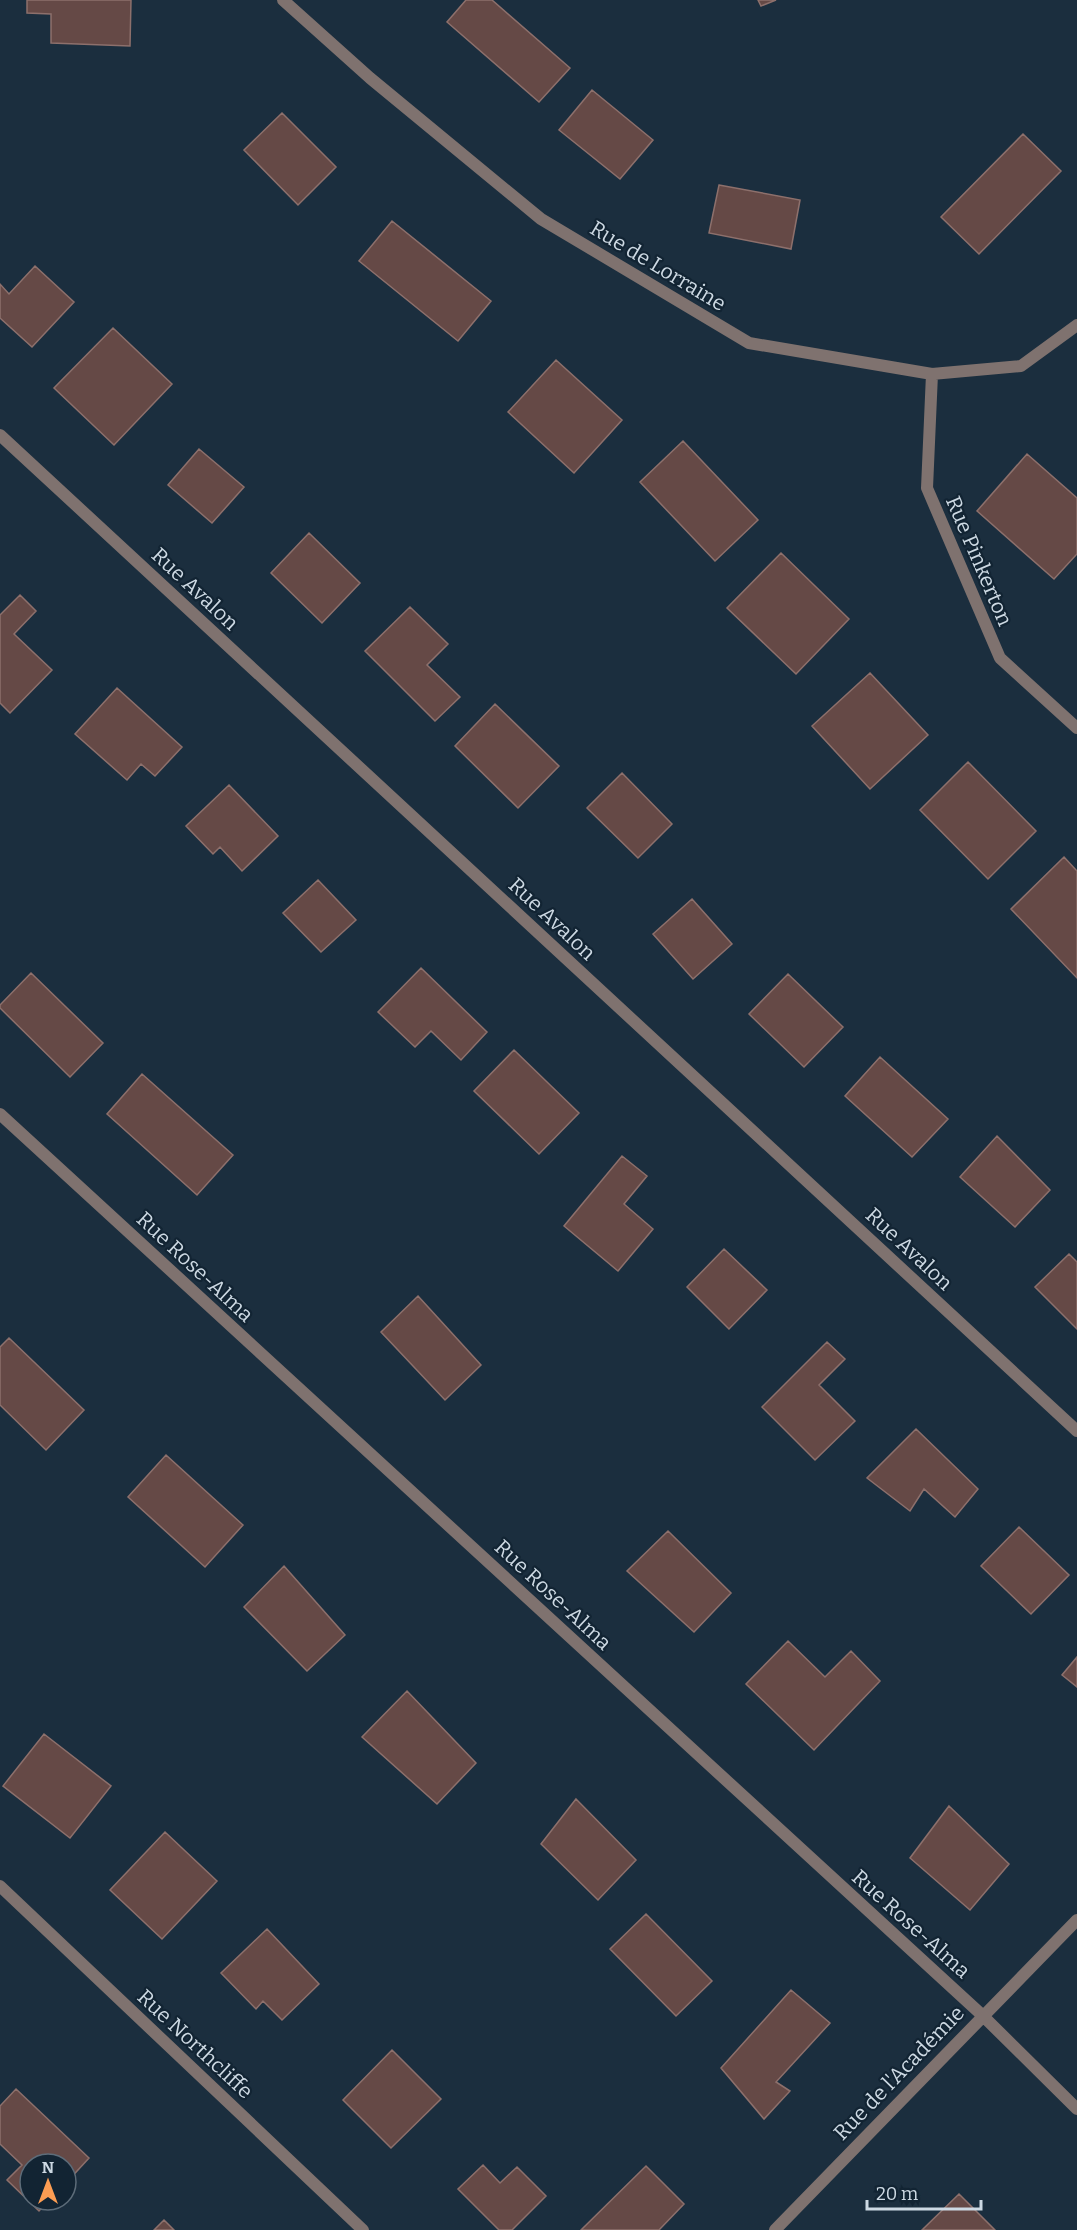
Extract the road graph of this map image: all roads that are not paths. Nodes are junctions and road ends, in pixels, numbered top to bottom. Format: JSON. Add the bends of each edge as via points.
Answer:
{"nodes":[{"id":1,"x":283,"y":0,"type":"edge"},
{"id":2,"x":1077,"y":325,"type":"edge"},
{"id":3,"x":932,"y":374,"type":"junction"},
{"id":4,"x":0,"y":435,"type":"edge"},
{"id":5,"x":1077,"y":728,"type":"edge"},
{"id":6,"x":0,"y":1114,"type":"edge"},
{"id":7,"x":1077,"y":1431,"type":"edge"},
{"id":8,"x":0,"y":1886,"type":"edge"},
{"id":9,"x":1077,"y":1920,"type":"edge"},
{"id":10,"x":982,"y":2015,"type":"junction"},
{"id":11,"x":1077,"y":2109,"type":"edge"},
{"id":12,"x":363,"y":2230,"type":"edge"},
{"id":13,"x":775,"y":2230,"type":"edge"}],
"edges":[{"from":1,"to":3,"type":"street","name":"Rue de Lorraine","via":[[540,219],[749,344]]},
{"from":2,"to":3,"type":"street","name":"Rue de Lorraine","via":[[1021,366]]},
{"from":3,"to":5,"type":"street","name":"Rue Pinkerton","via":[[927,488],[1000,658]]},
{"from":4,"to":7,"type":"street","name":"Rue Avalon"},
{"from":6,"to":10,"type":"street","name":"Rue Rose-Alma"},
{"from":8,"to":12,"type":"street","name":"Rue Northcliffe"},
{"from":9,"to":10,"type":"street","name":"Rue de l'Académie"},
{"from":10,"to":11,"type":"street","name":"Rue Rose-Alma"},
{"from":10,"to":13,"type":"street","name":"Rue de l'Académie"}]}
